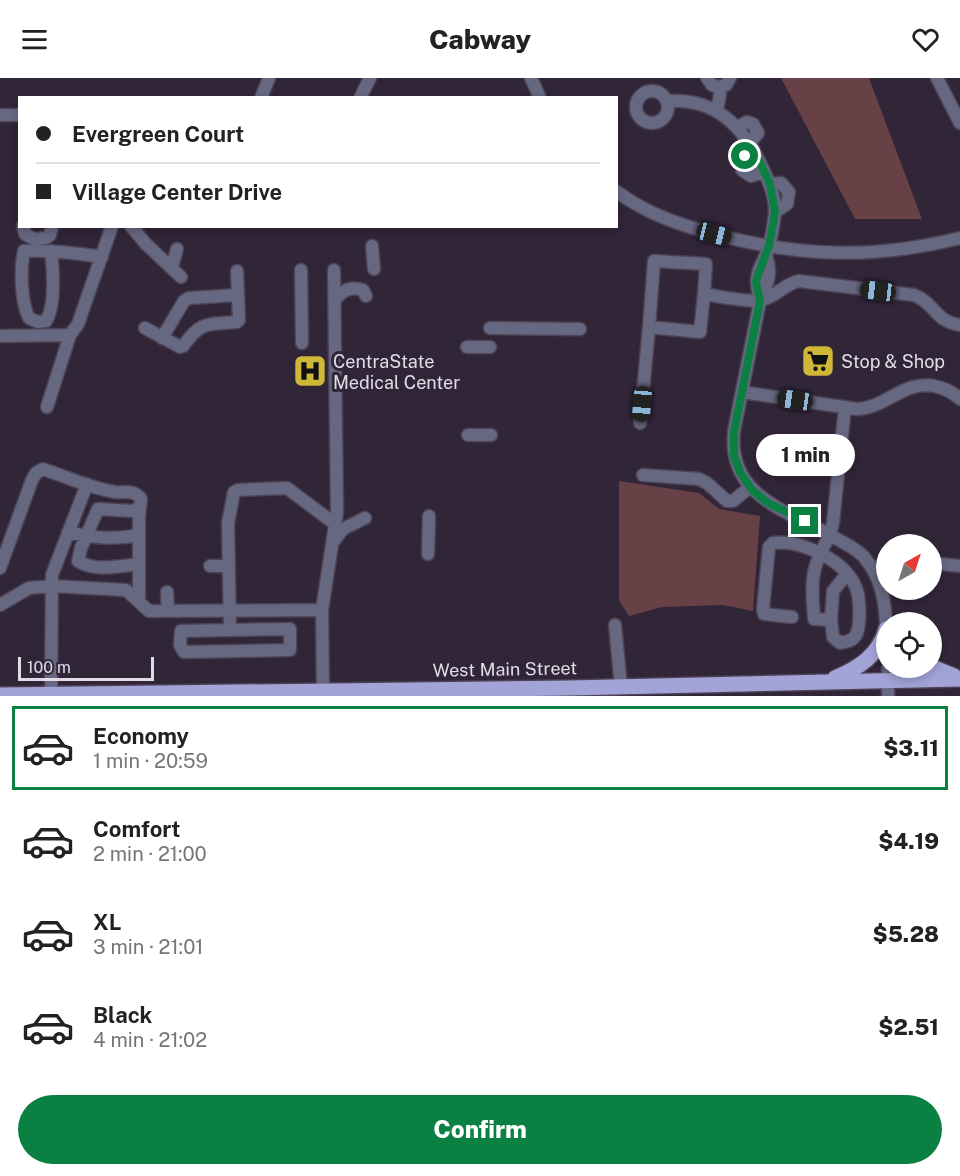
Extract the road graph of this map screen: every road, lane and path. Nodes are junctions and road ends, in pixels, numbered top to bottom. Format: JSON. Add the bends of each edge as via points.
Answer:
{"nodes":[{"id":1,"x":269,"y":78,"type":"edge"},
{"id":2,"x":370,"y":78,"type":"edge"},
{"id":3,"x":531,"y":78,"type":"edge"},
{"id":4,"x":707,"y":78,"type":"edge"},
{"id":5,"x":730,"y":78,"type":"edge"},
{"id":6,"x":937,"y":78,"type":"edge"},
{"id":7,"x":719,"y":87,"type":"junction"},
{"id":8,"x":262,"y":96,"type":"edge"},
{"id":9,"x":361,"y":96,"type":"edge"},
{"id":10,"x":539,"y":96,"type":"edge"},
{"id":11,"x":955,"y":98,"type":"edge"},
{"id":12,"x":667,"y":101,"type":"dead end"},
{"id":13,"x":717,"y":111,"type":"junction"},
{"id":14,"x":0,"y":115,"type":"edge"},
{"id":15,"x":18,"y":115,"type":"edge"},
{"id":16,"x":960,"y":123,"type":"edge"},
{"id":17,"x":752,"y":146,"type":"junction"},
{"id":18,"x":764,"y":172,"type":"junction"},
{"id":19,"x":618,"y":192,"type":"edge"},
{"id":20,"x":24,"y":228,"type":"edge"},
{"id":21,"x":52,"y":228,"type":"edge"},
{"id":22,"x":111,"y":228,"type":"edge"},
{"id":23,"x":133,"y":228,"type":"edge"},
{"id":24,"x":960,"y":238,"type":"edge"},
{"id":25,"x":372,"y":246,"type":"dead end"},
{"id":26,"x":177,"y":249,"type":"dead end"},
{"id":27,"x":51,"y":251,"type":"junction"},
{"id":28,"x":768,"y":251,"type":"junction"},
{"id":29,"x":102,"y":257,"type":"junction"},
{"id":30,"x":172,"y":267,"type":"junction"},
{"id":31,"x":374,"y":269,"type":"dead end"},
{"id":32,"x":301,"y":270,"type":"dead end"},
{"id":33,"x":334,"y":270,"type":"dead end"},
{"id":34,"x":237,"y":271,"type":"dead end"},
{"id":35,"x":181,"y":277,"type":"dead end"},
{"id":36,"x":705,"y":294,"type":"junction"},
{"id":37,"x":238,"y":295,"type":"junction"},
{"id":38,"x":366,"y":296,"type":"dead end"},
{"id":39,"x":335,"y":300,"type":"junction"},
{"id":40,"x":760,"y":301,"type":"junction"},
{"id":41,"x":960,"y":325,"type":"edge"},
{"id":42,"x":649,"y":327,"type":"junction"},
{"id":43,"x":145,"y":328,"type":"dead end"},
{"id":44,"x":490,"y":328,"type":"dead end"},
{"id":45,"x":580,"y":329,"type":"dead end"},
{"id":46,"x":70,"y":335,"type":"junction"},
{"id":47,"x":0,"y":336,"type":"edge"},
{"id":48,"x":162,"y":338,"type":"junction"},
{"id":49,"x":302,"y":343,"type":"dead end"},
{"id":50,"x":490,"y":346,"type":"dead end"},
{"id":51,"x":467,"y":347,"type":"dead end"},
{"id":52,"x":741,"y":392,"type":"junction"},
{"id":53,"x":960,"y":399,"type":"edge"},
{"id":54,"x":47,"y":407,"type":"dead end"},
{"id":55,"x":844,"y":407,"type":"junction"},
{"id":56,"x":640,"y":423,"type":"dead end"},
{"id":57,"x":468,"y":435,"type":"dead end"},
{"id":58,"x":491,"y":435,"type":"dead end"},
{"id":59,"x":643,"y":475,"type":"dead end"},
{"id":60,"x":87,"y":484,"type":"junction"},
{"id":61,"x":750,"y":487,"type":"junction"},
{"id":62,"x":104,"y":489,"type":"junction"},
{"id":63,"x":140,"y":508,"type":"junction"},
{"id":64,"x":98,"y":509,"type":"junction"},
{"id":65,"x":429,"y":516,"type":"dead end"},
{"id":66,"x":336,"y":518,"type":"junction"},
{"id":67,"x":364,"y":518,"type":"dead end"},
{"id":68,"x":68,"y":532,"type":"junction"},
{"id":69,"x":830,"y":534,"type":"junction"},
{"id":70,"x":139,"y":535,"type":"junction"},
{"id":71,"x":87,"y":537,"type":"junction"},
{"id":72,"x":332,"y":543,"type":"junction"},
{"id":73,"x":821,"y":553,"type":"junction"},
{"id":74,"x":428,"y":554,"type":"dead end"},
{"id":75,"x":228,"y":560,"type":"junction"},
{"id":76,"x":1,"y":563,"type":"edge"},
{"id":77,"x":139,"y":564,"type":"junction"},
{"id":78,"x":942,"y":564,"type":"edge"},
{"id":79,"x":210,"y":566,"type":"dead end"},
{"id":80,"x":960,"y":566,"type":"edge"},
{"id":81,"x":876,"y":569,"type":"edge"},
{"id":82,"x":847,"y":574,"type":"junction"},
{"id":83,"x":52,"y":586,"type":"junction"},
{"id":84,"x":167,"y":592,"type":"dead end"},
{"id":85,"x":139,"y":602,"type":"junction"},
{"id":86,"x":0,"y":605,"type":"edge"},
{"id":87,"x":322,"y":610,"type":"junction"},
{"id":88,"x":168,"y":611,"type":"junction"},
{"id":89,"x":230,"y":611,"type":"junction"},
{"id":90,"x":803,"y":618,"type":"junction"},
{"id":91,"x":831,"y":620,"type":"junction"},
{"id":92,"x":615,"y":625,"type":"dead end"},
{"id":93,"x":230,"y":630,"type":"junction"},
{"id":94,"x":876,"y":649,"type":"edge"},
{"id":95,"x":942,"y":671,"type":"edge"},
{"id":96,"x":876,"y":675,"type":"edge"},
{"id":97,"x":888,"y":678,"type":"edge"},
{"id":98,"x":942,"y":678,"type":"edge"},
{"id":99,"x":960,"y":679,"type":"edge"},
{"id":100,"x":827,"y":681,"type":"junction"},
{"id":101,"x":621,"y":687,"type":"junction"},
{"id":102,"x":764,"y":689,"type":"edge"},
{"id":103,"x":323,"y":690,"type":"junction"},
{"id":104,"x":739,"y":690,"type":"edge"},
{"id":105,"x":641,"y":691,"type":"edge"},
{"id":106,"x":657,"y":691,"type":"edge"},
{"id":107,"x":223,"y":694,"type":"edge"},
{"id":108,"x":0,"y":695,"type":"edge"},
{"id":109,"x":51,"y":695,"type":"edge"},
{"id":110,"x":888,"y":696,"type":"edge"}],
"edges":[{"from":1,"to":8,"type":"street"},
{"from":2,"to":9,"type":"street"},
{"from":3,"to":10,"type":"street"},
{"from":4,"to":7,"type":"street"},
{"from":5,"to":7,"type":"street"},
{"from":6,"to":11,"type":"street"},
{"from":7,"to":13,"type":"street"},
{"from":11,"to":16,"type":"street"},
{"from":12,"to":13,"type":"street","via":[[692,102]]},
{"from":13,"to":17,"type":"street","via":[[737,127],[747,122],[757,128]]},
{"from":14,"to":15,"type":"street"},
{"from":17,"to":18,"type":"street"},
{"from":17,"to":18,"type":"street","via":[[742,160],[742,170],[751,176]]},
{"from":18,"to":28,"type":"street","via":[[770,184],[781,183],[789,192],[788,204],[775,212]]},
{"from":19,"to":28,"type":"street","via":[[641,208],[677,223]]},
{"from":20,"to":21,"type":"street","via":[[34,240],[46,238]]},
{"from":22,"to":29,"type":"street"},
{"from":23,"to":30,"type":"street"},
{"from":24,"to":28,"type":"street","via":[[868,254]]},
{"from":25,"to":31,"type":"street"},
{"from":26,"to":30,"type":"street"},
{"from":27,"to":27,"type":"street","via":[[24,251],[22,259],[24,309],[29,318],[38,322],[50,316],[54,285]]},
{"from":27,"to":29,"type":"street"},
{"from":28,"to":40,"type":"street","via":[[756,282]]},
{"from":29,"to":46,"type":"street","via":[[78,324]]},
{"from":30,"to":35,"type":"street"},
{"from":32,"to":49,"type":"street"},
{"from":33,"to":39,"type":"street"},
{"from":34,"to":37,"type":"street"},
{"from":36,"to":40,"type":"street"},
{"from":36,"to":42,"type":"street","via":[[700,332]]},
{"from":36,"to":42,"type":"street","via":[[706,264],[654,261]]},
{"from":37,"to":48,"type":"street","via":[[189,298]]},
{"from":37,"to":48,"type":"street","via":[[237,322],[200,327],[183,346]]},
{"from":38,"to":39,"type":"street","via":[[363,290],[352,287]]},
{"from":39,"to":66,"type":"street"},
{"from":40,"to":41,"type":"street","via":[[799,280],[914,295],[942,320]]},
{"from":40,"to":52,"type":"street"},
{"from":42,"to":56,"type":"street"},
{"from":43,"to":48,"type":"street"},
{"from":44,"to":45,"type":"street"},
{"from":46,"to":47,"type":"street"},
{"from":46,"to":54,"type":"street"},
{"from":50,"to":51,"type":"street"},
{"from":52,"to":55,"type":"street"},
{"from":52,"to":61,"type":"street","via":[[733,448],[740,472]]},
{"from":53,"to":55,"type":"street","via":[[944,388],[912,386],[872,407]]},
{"from":55,"to":69,"type":"street"},
{"from":57,"to":58,"type":"street"},
{"from":59,"to":61,"type":"street","via":[[699,479],[727,501],[734,501]]},
{"from":60,"to":62,"type":"street"},
{"from":60,"to":68,"type":"street"},
{"from":60,"to":76,"type":"street","via":[[43,469],[36,473]]},
{"from":61,"to":69,"type":"street","via":[[768,503]]},
{"from":62,"to":63,"type":"street","via":[[138,495]]},
{"from":62,"to":64,"type":"street"},
{"from":63,"to":64,"type":"street"},
{"from":63,"to":70,"type":"street"},
{"from":64,"to":71,"type":"street"},
{"from":65,"to":74,"type":"street"},
{"from":66,"to":72,"type":"street"},
{"from":66,"to":75,"type":"street","via":[[286,488],[238,490],[232,494]]},
{"from":67,"to":72,"type":"street","via":[[343,529]]},
{"from":68,"to":71,"type":"street"},
{"from":68,"to":83,"type":"street","via":[[52,575]]},
{"from":69,"to":73,"type":"street"},
{"from":69,"to":81,"type":"street"},
{"from":70,"to":71,"type":"street","via":[[119,539]]},
{"from":70,"to":77,"type":"street"},
{"from":71,"to":77,"type":"street","via":[[78,561],[105,568]]},
{"from":72,"to":87,"type":"street"},
{"from":73,"to":82,"type":"street"},
{"from":73,"to":90,"type":"street"},
{"from":73,"to":90,"type":"street","via":[[779,543],[769,547],[764,614]]},
{"from":75,"to":79,"type":"street"},
{"from":75,"to":89,"type":"street"},
{"from":77,"to":85,"type":"street"},
{"from":78,"to":80,"type":"street"},
{"from":82,"to":91,"type":"street","via":[[833,591]]},
{"from":82,"to":91,"type":"street","via":[[859,598],[856,635],[840,643],[831,630]]},
{"from":83,"to":85,"type":"street","via":[[126,590]]},
{"from":83,"to":86,"type":"street","via":[[29,588]]},
{"from":83,"to":109,"type":"street"},
{"from":84,"to":88,"type":"street"},
{"from":85,"to":88,"type":"street","via":[[149,611]]},
{"from":87,"to":89,"type":"street"},
{"from":87,"to":103,"type":"street"},
{"from":88,"to":89,"type":"street"},
{"from":89,"to":93,"type":"street"},
{"from":90,"to":91,"type":"street"},
{"from":92,"to":101,"type":"street"},
{"from":93,"to":93,"type":"street","via":[[290,629],[290,650],[184,652],[180,645],[180,631]]},
{"from":94,"to":100,"type":"main road","via":[[862,664]]},
{"from":95,"to":99,"type":"main road"},
{"from":96,"to":100,"type":"main road","name":"West Main Street"},
{"from":97,"to":110,"type":"street"},
{"from":98,"to":99,"type":"main road","name":"West Main Street"},
{"from":100,"to":102,"type":"main road","name":"West Main Street"},
{"from":101,"to":103,"type":"main road","name":"West Main Street"},
{"from":101,"to":105,"type":"main road","name":"West Main Street"},
{"from":102,"to":104,"type":"main road","name":"West Main Street"},
{"from":103,"to":107,"type":"main road","name":"West Main Street"},
{"from":104,"to":106,"type":"main road","name":"West Main Street"},
{"from":105,"to":106,"type":"main road","name":"West Main Street"},
{"from":107,"to":109,"type":"main road","name":"West Main Street"},
{"from":108,"to":109,"type":"main road","name":"West Main Street"}]}
